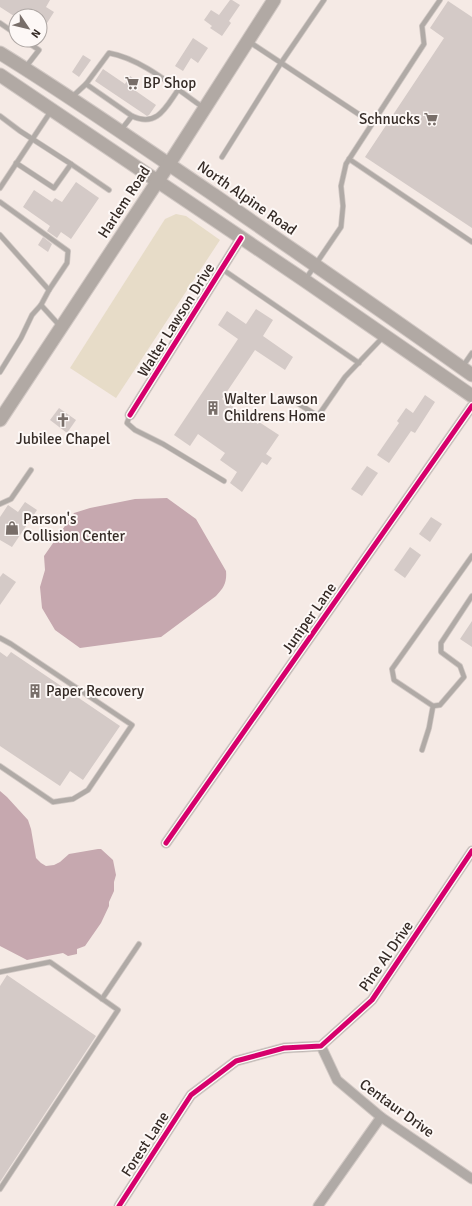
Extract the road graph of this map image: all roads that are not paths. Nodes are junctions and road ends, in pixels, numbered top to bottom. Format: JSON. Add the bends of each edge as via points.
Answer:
{"nodes":[{"id":1,"x":274,"y":0,"type":"edge"},
{"id":2,"x":324,"y":0,"type":"edge"},
{"id":3,"x":440,"y":0,"type":"edge"},
{"id":4,"x":248,"y":41,"type":"junction"},
{"id":5,"x":36,"y":48,"type":"edge"},
{"id":6,"x":0,"y":53,"type":"edge"},
{"id":7,"x":282,"y":63,"type":"junction"},
{"id":8,"x":25,"y":68,"type":"junction"},
{"id":9,"x":0,"y":75,"type":"edge"},
{"id":10,"x":86,"y":84,"type":"junction"},
{"id":11,"x":178,"y":90,"type":"junction"},
{"id":12,"x":71,"y":98,"type":"junction"},
{"id":13,"x":204,"y":108,"type":"junction"},
{"id":14,"x":52,"y":110,"type":"junction"},
{"id":15,"x":0,"y":116,"type":"edge"},
{"id":16,"x":132,"y":116,"type":"junction"},
{"id":17,"x":372,"y":123,"type":"junction"},
{"id":18,"x":120,"y":131,"type":"junction"},
{"id":19,"x":32,"y":139,"type":"junction"},
{"id":20,"x":222,"y":157,"type":"dead end"},
{"id":21,"x":349,"y":159,"type":"junction"},
{"id":22,"x":16,"y":163,"type":"junction"},
{"id":23,"x":71,"y":164,"type":"junction"},
{"id":24,"x":169,"y":164,"type":"junction"},
{"id":25,"x":156,"y":182,"type":"junction"},
{"id":26,"x":0,"y":188,"type":"edge"},
{"id":27,"x":109,"y":190,"type":"dead end"},
{"id":28,"x":0,"y":202,"type":"edge"},
{"id":29,"x":0,"y":235,"type":"edge"},
{"id":30,"x":241,"y":238,"type":"junction"},
{"id":31,"x":472,"y":242,"type":"edge"},
{"id":32,"x":315,"y":264,"type":"junction"},
{"id":33,"x":222,"y":269,"type":"junction"},
{"id":34,"x":304,"y":280,"type":"junction"},
{"id":35,"x":49,"y":290,"type":"junction"},
{"id":36,"x":41,"y":305,"type":"junction"},
{"id":37,"x":61,"y":327,"type":"junction"},
{"id":38,"x":384,"y":336,"type":"junction"},
{"id":39,"x":472,"y":353,"type":"edge"},
{"id":40,"x":359,"y":364,"type":"junction"},
{"id":41,"x":0,"y":372,"type":"edge"},
{"id":42,"x":467,"y":372,"type":"edge"},
{"id":43,"x":472,"y":396,"type":"edge"},
{"id":44,"x":294,"y":401,"type":"dead end"},
{"id":45,"x":472,"y":406,"type":"edge"},
{"id":46,"x":130,"y":415,"type":"joint"},
{"id":47,"x":0,"y":420,"type":"edge"},
{"id":48,"x":31,"y":470,"type":"dead end"},
{"id":49,"x":224,"y":480,"type":"dead end"},
{"id":50,"x":0,"y":504,"type":"edge"},
{"id":51,"x":472,"y":556,"type":"edge"},
{"id":52,"x":472,"y":596,"type":"edge"},
{"id":53,"x":0,"y":638,"type":"edge"},
{"id":54,"x":433,"y":706,"type":"junction"},
{"id":55,"x":422,"y":750,"type":"dead end"},
{"id":56,"x":0,"y":766,"type":"edge"},
{"id":57,"x":166,"y":843,"type":"dead end"},
{"id":58,"x":472,"y":851,"type":"edge"},
{"id":59,"x":139,"y":944,"type":"dead end"},
{"id":60,"x":0,"y":972,"type":"edge"},
{"id":61,"x":102,"y":998,"type":"junction"},
{"id":62,"x":321,"y":1046,"type":"junction"},
{"id":63,"x":381,"y":1116,"type":"junction"},
{"id":64,"x":472,"y":1179,"type":"edge"},
{"id":65,"x":0,"y":1188,"type":"edge"},
{"id":66,"x":119,"y":1206,"type":"edge"},
{"id":67,"x":318,"y":1206,"type":"edge"}],
"edges":[{"from":1,"to":4,"type":"main road","name":"Harlem Road"},
{"from":2,"to":7,"type":"lane"},
{"from":3,"to":17,"type":"lane","via":[[422,26],[424,44]]},
{"from":4,"to":7,"type":"lane"},
{"from":4,"to":13,"type":"main road","name":"Harlem Road"},
{"from":5,"to":8,"type":"lane","via":[[39,50]]},
{"from":6,"to":8,"type":"main road","name":"North Alpine Road"},
{"from":7,"to":17,"type":"lane"},
{"from":7,"to":20,"type":"lane"},
{"from":8,"to":12,"type":"main road","name":"North Alpine Road"},
{"from":9,"to":14,"type":"main road"},
{"from":10,"to":11,"type":"lane","via":[[109,53],[148,69]]},
{"from":10,"to":12,"type":"lane"},
{"from":10,"to":16,"type":"lane"},
{"from":11,"to":13,"type":"lane"},
{"from":11,"to":16,"type":"lane","via":[[161,114],[152,119],[140,120]]},
{"from":12,"to":18,"type":"main road","name":"North Alpine Road"},
{"from":13,"to":24,"type":"main road","name":"Harlem Road"},
{"from":14,"to":19,"type":"lane"},
{"from":14,"to":25,"type":"main road"},
{"from":15,"to":19,"type":"lane"},
{"from":16,"to":18,"type":"lane"},
{"from":17,"to":21,"type":"lane"},
{"from":18,"to":24,"type":"main road","name":"North Alpine Road"},
{"from":19,"to":22,"type":"lane"},
{"from":19,"to":23,"type":"lane"},
{"from":21,"to":31,"type":"lane"},
{"from":21,"to":32,"type":"lane","via":[[341,186],[341,227]]},
{"from":22,"to":23,"type":"lane","via":[[54,188]]},
{"from":22,"to":26,"type":"lane"},
{"from":23,"to":27,"type":"lane"},
{"from":24,"to":25,"type":"main road","name":"Harlem Road"},
{"from":24,"to":32,"type":"main road","name":"North Alpine Road"},
{"from":25,"to":30,"type":"main road"},
{"from":25,"to":37,"type":"main road","name":"Harlem Road"},
{"from":28,"to":35,"type":"lane","via":[[68,251],[67,263]]},
{"from":29,"to":35,"type":"lane"},
{"from":30,"to":33,"type":"street","name":"Walter Lawson Drive"},
{"from":30,"to":34,"type":"main road"},
{"from":32,"to":34,"type":"lane"},
{"from":32,"to":42,"type":"main road","name":"North Alpine Road"},
{"from":33,"to":40,"type":"lane"},
{"from":33,"to":46,"type":"street","name":"Walter Lawson Drive"},
{"from":34,"to":38,"type":"main road"},
{"from":35,"to":36,"type":"lane"},
{"from":36,"to":37,"type":"lane"},
{"from":36,"to":41,"type":"lane","via":[[32,315]]},
{"from":37,"to":47,"type":"main road","name":"Harlem Road"},
{"from":38,"to":40,"type":"lane"},
{"from":38,"to":43,"type":"main road"},
{"from":39,"to":42,"type":"lane"},
{"from":40,"to":44,"type":"lane","via":[[345,377],[318,416]]},
{"from":45,"to":57,"type":"street","name":"Juniper Lane"},
{"from":46,"to":49,"type":"lane","via":[[127,423],[135,430]]},
{"from":48,"to":50,"type":"lane","via":[[11,499]]},
{"from":51,"to":54,"type":"lane","via":[[392,669],[394,680]]},
{"from":52,"to":54,"type":"lane","via":[[441,643],[441,652],[460,666],[464,677],[440,705]]},
{"from":53,"to":56,"type":"lane","via":[[132,725],[88,790],[73,799],[53,802]]},
{"from":54,"to":55,"type":"lane"},
{"from":58,"to":62,"type":"street","name":"Pine Al Drive","via":[[372,1000]]},
{"from":59,"to":61,"type":"lane"},
{"from":60,"to":61,"type":"lane","via":[[50,962]]},
{"from":61,"to":65,"type":"lane","via":[[118,1010]]},
{"from":62,"to":63,"type":"street","name":"Centaur Drive","via":[[337,1080]]},
{"from":62,"to":66,"type":"street","name":"Forest Lane","via":[[284,1048],[236,1062],[191,1096]]},
{"from":63,"to":64,"type":"street","name":"Centaur Drive"},
{"from":63,"to":67,"type":"street"}]}
